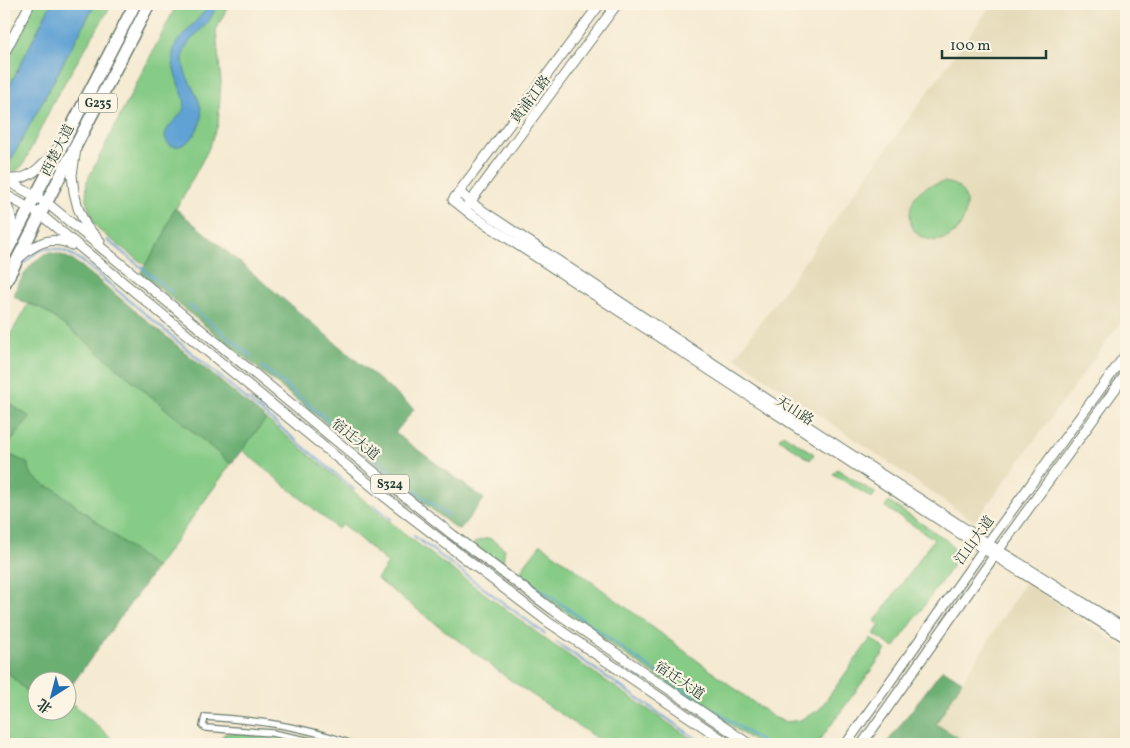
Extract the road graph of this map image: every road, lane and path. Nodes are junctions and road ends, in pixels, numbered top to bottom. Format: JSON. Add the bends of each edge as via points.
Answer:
{"nodes":[{"id":1,"x":30,"y":4,"type":"edge"},
{"id":2,"x":135,"y":4,"type":"edge"},
{"id":3,"x":149,"y":4,"type":"edge"},
{"id":4,"x":600,"y":4,"type":"edge"},
{"id":5,"x":617,"y":4,"type":"edge"},
{"id":6,"x":4,"y":54,"type":"edge"},
{"id":7,"x":64,"y":140,"type":"junction"},
{"id":8,"x":76,"y":145,"type":"junction"},
{"id":9,"x":4,"y":178,"type":"edge"},
{"id":10,"x":459,"y":192,"type":"junction"},
{"id":11,"x":5,"y":196,"type":"edge"},
{"id":12,"x":35,"y":197,"type":"junction"},
{"id":13,"x":453,"y":200,"type":"joint"},
{"id":14,"x":47,"y":203,"type":"junction"},
{"id":15,"x":467,"y":206,"type":"junction"},
{"id":16,"x":29,"y":209,"type":"junction"},
{"id":17,"x":40,"y":215,"type":"junction"},
{"id":18,"x":82,"y":249,"type":"junction"},
{"id":19,"x":5,"y":255,"type":"edge"},
{"id":20,"x":16,"y":261,"type":"junction"},
{"id":21,"x":124,"y":266,"type":"junction"},
{"id":22,"x":4,"y":286,"type":"edge"},
{"id":23,"x":1126,"y":354,"type":"edge"},
{"id":24,"x":1126,"y":374,"type":"edge"},
{"id":25,"x":986,"y":546,"type":"junction"},
{"id":26,"x":996,"y":553,"type":"junction"},
{"id":27,"x":1126,"y":629,"type":"edge"},
{"id":28,"x":1126,"y":638,"type":"edge"},
{"id":29,"x":326,"y":744,"type":"edge"},
{"id":30,"x":352,"y":744,"type":"edge"},
{"id":31,"x":729,"y":744,"type":"edge"},
{"id":32,"x":750,"y":744,"type":"edge"},
{"id":33,"x":846,"y":744,"type":"edge"},
{"id":34,"x":862,"y":744,"type":"edge"}],
"edges":[{"from":1,"to":6,"type":"main road"},
{"from":2,"to":7,"type":"highway","name":"西楚大道","number":"G235"},
{"from":3,"to":8,"type":"highway","name":"西楚大道","number":"G235"},
{"from":4,"to":10,"type":"main road","name":"黄浦江路"},
{"from":5,"to":15,"type":"main road","name":"黄浦江路"},
{"from":7,"to":9,"type":"main road","via":[[32,174],[17,179]]},
{"from":7,"to":12,"type":"highway","name":"西楚大道","number":"G235"},
{"from":8,"to":14,"type":"highway","name":"西楚大道","number":"G235"},
{"from":8,"to":21,"type":"main road","via":[[72,175],[78,208],[86,226]]},
{"from":9,"to":12,"type":"main road","name":"宿迁大道","number":"S324"},
{"from":10,"to":13,"type":"main road","name":"黄浦江路"},
{"from":10,"to":15,"type":"main road","name":"天山路"},
{"from":11,"to":16,"type":"main road","name":"宿迁大道","number":"S324"},
{"from":11,"to":19,"type":"main road","via":[[12,228]]},
{"from":12,"to":14,"type":"main road","name":"宿迁大道","number":"S324"},
{"from":12,"to":16,"type":"highway","name":"西楚大道"},
{"from":13,"to":15,"type":"main road","name":"天山路"},
{"from":14,"to":17,"type":"highway","name":"西楚大道"},
{"from":14,"to":21,"type":"main road","name":"宿迁大道","number":"S324"},
{"from":15,"to":25,"type":"main road","name":"天山路","via":[[794,417]]},
{"from":16,"to":17,"type":"main road","name":"宿迁大道","number":"S324"},
{"from":16,"to":19,"type":"highway","name":"西楚大道"},
{"from":17,"to":18,"type":"main road","name":"宿迁大道","number":"S324"},
{"from":17,"to":20,"type":"highway","name":"西楚大道"},
{"from":18,"to":20,"type":"main road","via":[[65,241],[46,241]]},
{"from":18,"to":31,"type":"main road","name":"宿迁大道","number":"S324","via":[[384,497],[548,622]]},
{"from":20,"to":22,"type":"highway","name":"西楚大道"},
{"from":21,"to":32,"type":"main road","name":"宿迁大道","number":"S324","via":[[390,485],[514,581]]},
{"from":23,"to":25,"type":"main road","name":"江山大道"},
{"from":24,"to":26,"type":"main road","name":"江山大道"},
{"from":25,"to":26,"type":"main road","name":"天山路"},
{"from":25,"to":33,"type":"main road","name":"江山大道"},
{"from":26,"to":27,"type":"main road","name":"天山路"},
{"from":26,"to":28,"type":"main road","name":"天山路"},
{"from":26,"to":34,"type":"main road","name":"江山大道"},
{"from":29,"to":30,"type":"street","via":[[272,733],[203,726],[205,717],[282,724]]}]}
